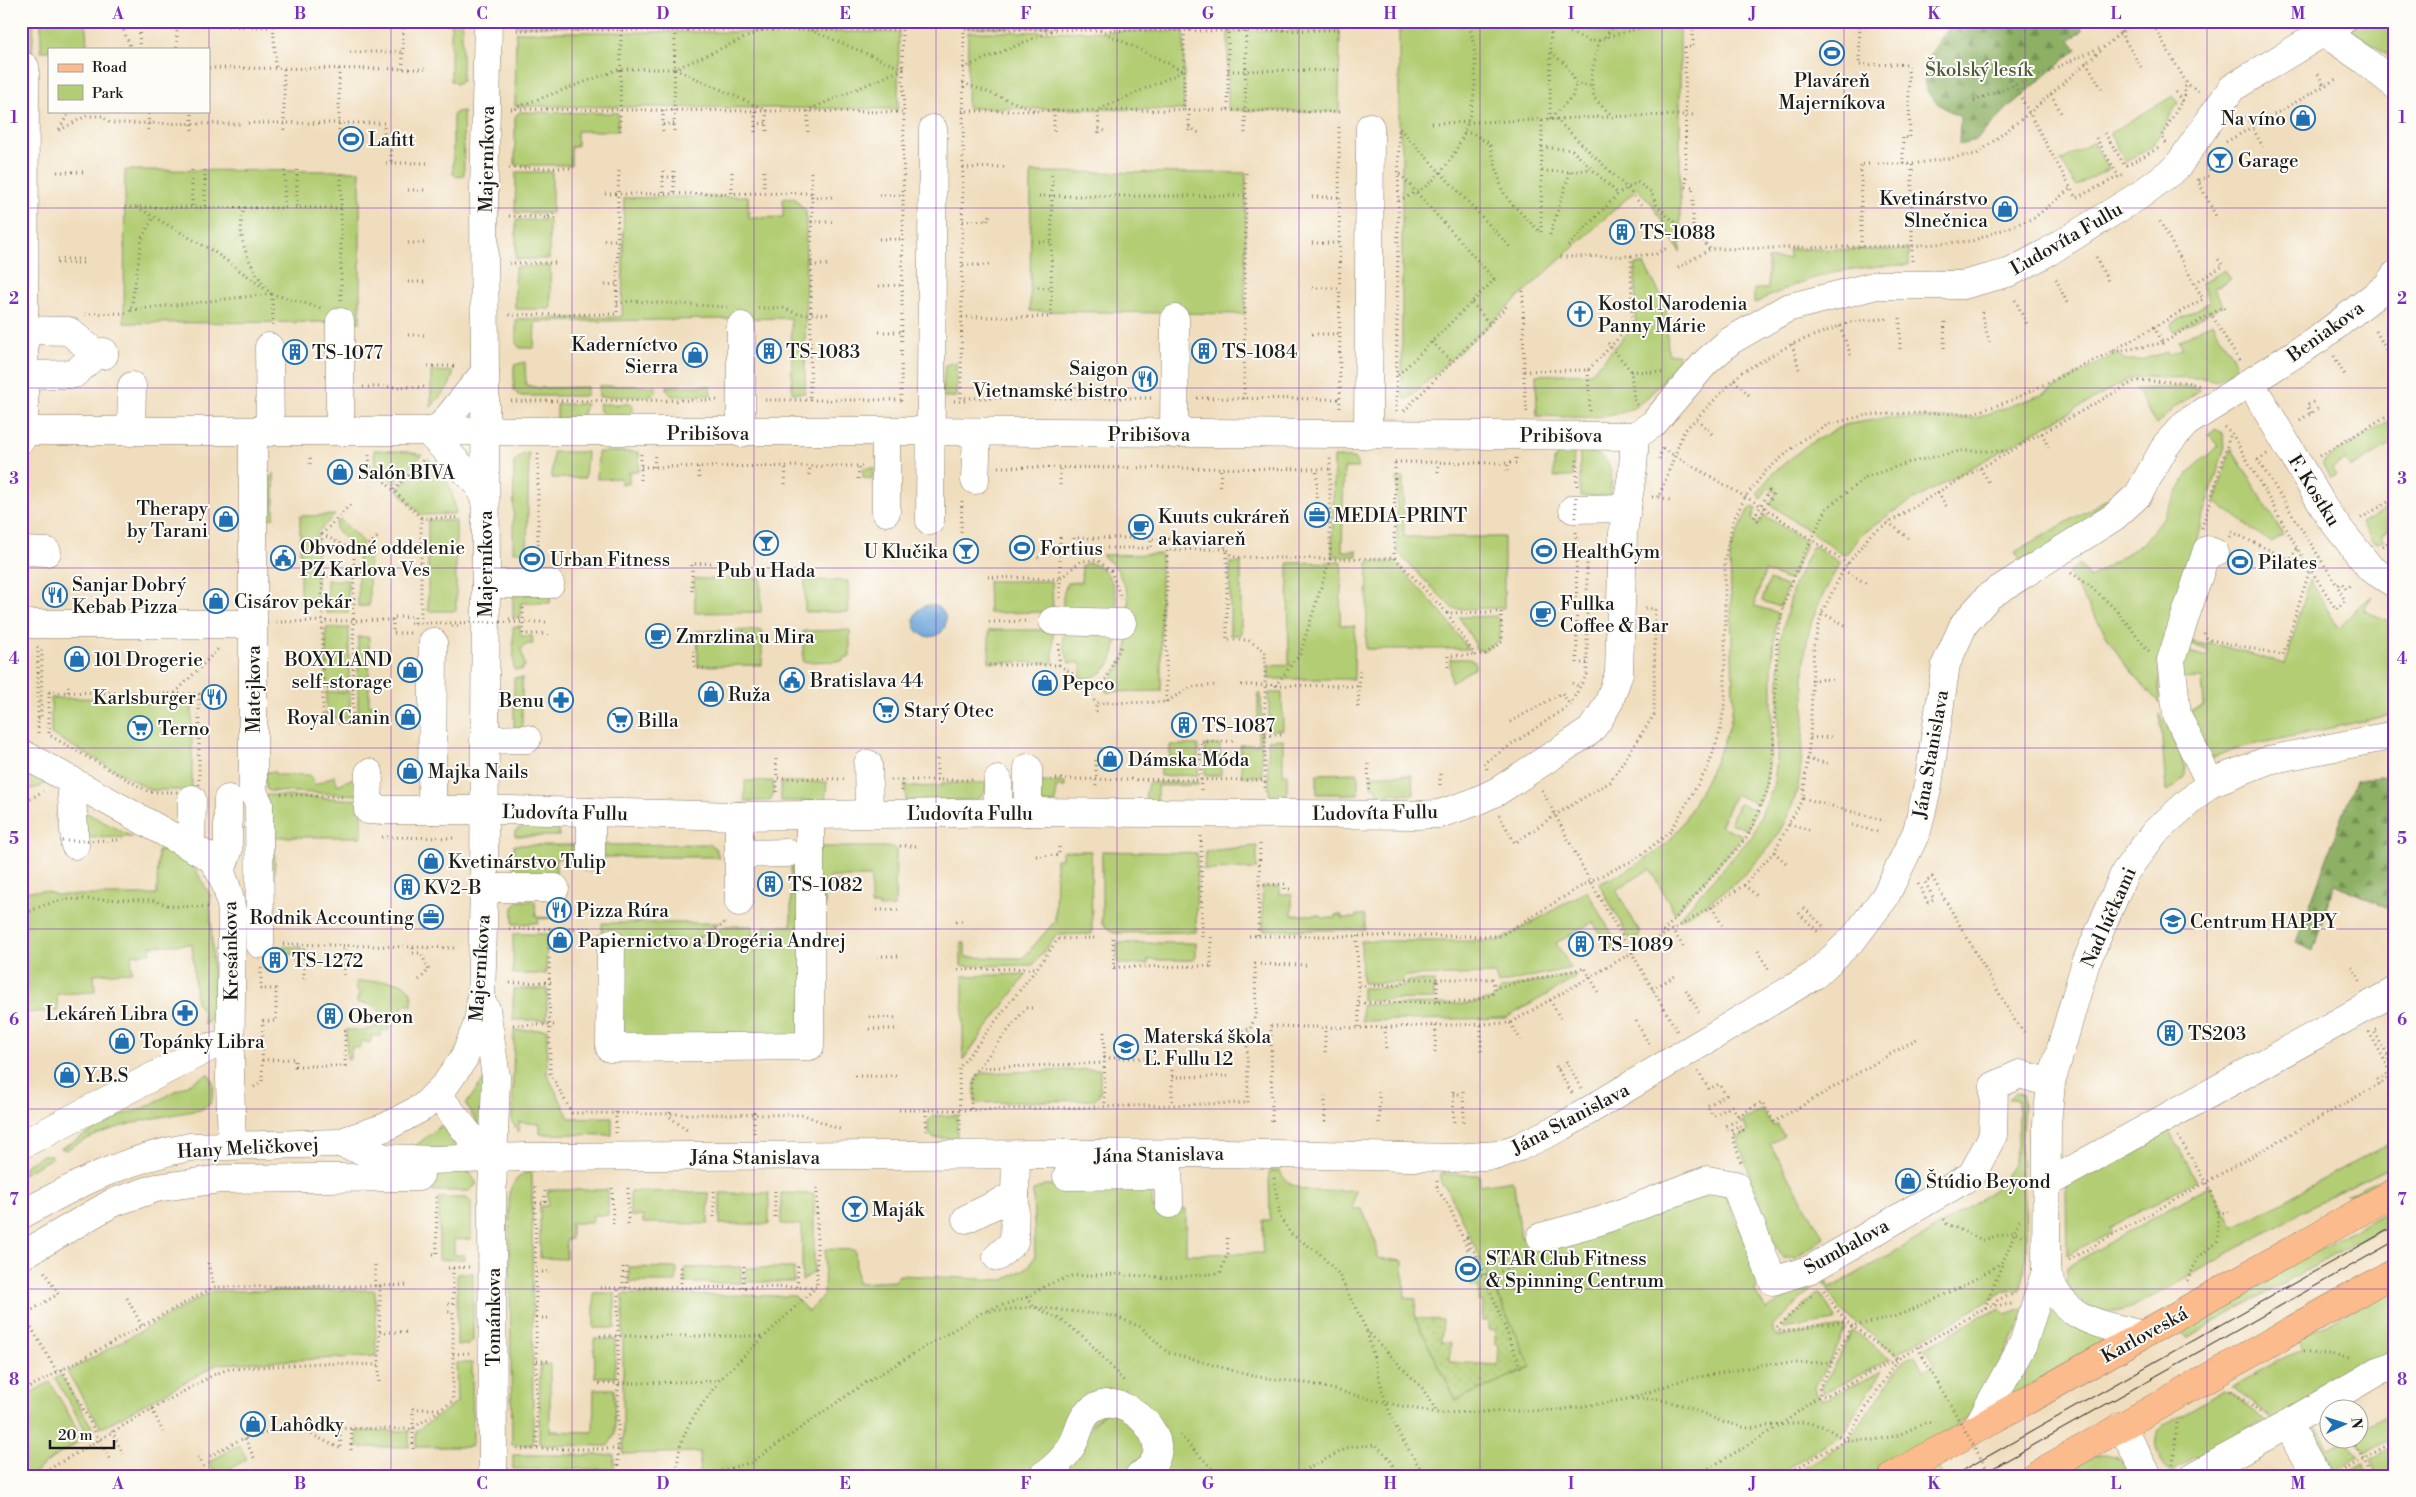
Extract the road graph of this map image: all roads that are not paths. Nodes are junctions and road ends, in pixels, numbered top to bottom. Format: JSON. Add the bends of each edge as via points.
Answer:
{"nodes":[{"id":1,"x":500,"y":25,"type":"edge"},
{"id":2,"x":2333,"y":27,"type":"edge"},
{"id":3,"x":25,"y":67,"type":"dead end"},
{"id":4,"x":2395,"y":85,"type":"edge"},
{"id":5,"x":1370,"y":127,"type":"dead end"},
{"id":6,"x":933,"y":129,"type":"dead end"},
{"id":7,"x":2395,"y":275,"type":"edge"},
{"id":8,"x":741,"y":314,"type":"road end"},
{"id":9,"x":340,"y":318,"type":"road end"},
{"id":10,"x":1176,"y":319,"type":"dead end"},
{"id":11,"x":24,"y":330,"type":"junction"},
{"id":12,"x":269,"y":348,"type":"dead end"},
{"id":13,"x":485,"y":372,"type":"junction"},
{"id":14,"x":24,"y":375,"type":"junction"},
{"id":15,"x":2247,"y":375,"type":"junction"},
{"id":16,"x":132,"y":386,"type":"dead end"},
{"id":17,"x":485,"y":430,"type":"junction"},
{"id":18,"x":132,"y":432,"type":"junction"},
{"id":19,"x":262,"y":432,"type":"junction"},
{"id":20,"x":340,"y":432,"type":"junction"},
{"id":21,"x":886,"y":432,"type":"junction"},
{"id":22,"x":931,"y":432,"type":"junction"},
{"id":23,"x":741,"y":433,"type":"junction"},
{"id":24,"x":977,"y":433,"type":"junction"},
{"id":25,"x":22,"y":434,"type":"edge"},
{"id":26,"x":1174,"y":434,"type":"junction"},
{"id":27,"x":1368,"y":435,"type":"junction"},
{"id":28,"x":1635,"y":436,"type":"junction"},
{"id":29,"x":428,"y":443,"type":"junction"},
{"id":30,"x":975,"y":473,"type":"road end"},
{"id":31,"x":486,"y":503,"type":"junction"},
{"id":32,"x":1575,"y":508,"type":"road end"},
{"id":33,"x":1627,"y":508,"type":"junction"},
{"id":34,"x":886,"y":512,"type":"dead end"},
{"id":35,"x":930,"y":521,"type":"dead end"},
{"id":36,"x":2222,"y":547,"type":"road end"},
{"id":37,"x":544,"y":574,"type":"road end"},
{"id":38,"x":486,"y":584,"type":"junction"},
{"id":39,"x":2395,"y":584,"type":"edge"},
{"id":40,"x":1053,"y":621,"type":"road end"},
{"id":41,"x":262,"y":623,"type":"junction"},
{"id":42,"x":1122,"y":623,"type":"dead end"},
{"id":43,"x":35,"y":629,"type":"road end"},
{"id":44,"x":420,"y":631,"type":"road end"},
{"id":45,"x":2395,"y":735,"type":"edge"},
{"id":46,"x":528,"y":739,"type":"dead end"},
{"id":47,"x":484,"y":740,"type":"junction"},
{"id":48,"x":30,"y":746,"type":"edge"},
{"id":49,"x":868,"y":764,"type":"dead end"},
{"id":50,"x":369,"y":774,"type":"dead end"},
{"id":51,"x":1028,"y":774,"type":"road end"},
{"id":52,"x":998,"y":780,"type":"dead end"},
{"id":53,"x":2210,"y":782,"type":"junction"},
{"id":54,"x":60,"y":784,"type":"junction"},
{"id":55,"x":432,"y":810,"type":"junction"},
{"id":56,"x":484,"y":810,"type":"junction"},
{"id":57,"x":592,"y":812,"type":"junction"},
{"id":58,"x":998,"y":812,"type":"junction"},
{"id":59,"x":1028,"y":812,"type":"junction"},
{"id":60,"x":869,"y":813,"type":"junction"},
{"id":61,"x":810,"y":815,"type":"junction"},
{"id":62,"x":739,"y":816,"type":"junction"},
{"id":63,"x":69,"y":843,"type":"road end"},
{"id":64,"x":787,"y":853,"type":"dead end"},
{"id":65,"x":738,"y":854,"type":"junction"},
{"id":66,"x":591,"y":858,"type":"dead end"},
{"id":67,"x":208,"y":859,"type":"junction"},
{"id":68,"x":484,"y":888,"type":"junction"},
{"id":69,"x":556,"y":888,"type":"dead end"},
{"id":70,"x":733,"y":893,"type":"road end"},
{"id":71,"x":224,"y":919,"type":"junction"},
{"id":72,"x":604,"y":936,"type":"road end"},
{"id":73,"x":482,"y":982,"type":"junction"},
{"id":74,"x":2395,"y":991,"type":"edge"},
{"id":75,"x":231,"y":1043,"type":"junction"},
{"id":76,"x":2051,"y":1083,"type":"junction"},
{"id":77,"x":437,"y":1094,"type":"junction"},
{"id":78,"x":338,"y":1143,"type":"junction"},
{"id":79,"x":21,"y":1145,"type":"edge"},
{"id":80,"x":232,"y":1145,"type":"junction"},
{"id":81,"x":1016,"y":1155,"type":"junction"},
{"id":82,"x":493,"y":1159,"type":"junction"},
{"id":83,"x":432,"y":1160,"type":"junction"},
{"id":84,"x":1168,"y":1165,"type":"junction"},
{"id":85,"x":1067,"y":1176,"type":"dead end"},
{"id":86,"x":2046,"y":1184,"type":"junction"},
{"id":87,"x":2395,"y":1192,"type":"edge"},
{"id":88,"x":1015,"y":1195,"type":"junction"},
{"id":89,"x":1169,"y":1204,"type":"dead end"},
{"id":90,"x":21,"y":1215,"type":"edge"},
{"id":91,"x":966,"y":1220,"type":"dead end"},
{"id":92,"x":1541,"y":1237,"type":"road end"},
{"id":93,"x":997,"y":1257,"type":"dead end"},
{"id":94,"x":32,"y":1262,"type":"edge"},
{"id":95,"x":2058,"y":1266,"type":"junction"},
{"id":96,"x":2395,"y":1272,"type":"edge"},
{"id":97,"x":2142,"y":1335,"type":"junction"},
{"id":98,"x":2395,"y":1365,"type":"edge"},
{"id":99,"x":1966,"y":1426,"type":"junction"},
{"id":100,"x":2121,"y":1426,"type":"junction"},
{"id":101,"x":2284,"y":1426,"type":"junction"},
{"id":102,"x":2172,"y":1473,"type":"edge"},
{"id":103,"x":493,"y":1476,"type":"edge"},
{"id":104,"x":1042,"y":1476,"type":"edge"},
{"id":105,"x":1139,"y":1476,"type":"edge"},
{"id":106,"x":1893,"y":1476,"type":"edge"},
{"id":107,"x":2034,"y":1476,"type":"edge"},
{"id":108,"x":2316,"y":1476,"type":"edge"}],
"edges":[{"from":1,"to":13,"type":"street","name":"Majerníkova","via":[[484,192]]},
{"from":2,"to":4,"type":"street","name":"Ľudovíta Fullu","via":[[2364,60]]},
{"from":2,"to":28,"type":"street","name":"Ľudovíta Fullu","via":[[2232,88],[2176,167],[2140,195],[2048,252],[2011,272],[1963,285],[1876,285],[1786,308],[1730,341],[1706,362],[1652,424]]},
{"from":3,"to":11,"type":"street"},
{"from":5,"to":27,"type":"street"},
{"from":6,"to":22,"type":"street"},
{"from":7,"to":15,"type":"street","name":"Beniakova","via":[[2387,286],[2320,338]]},
{"from":8,"to":23,"type":"street"},
{"from":9,"to":20,"type":"street"},
{"from":10,"to":26,"type":"street"},
{"from":11,"to":14,"type":"street"},
{"from":11,"to":14,"type":"street","via":[[69,330],[95,352],[104,354],[95,355],[74,374]]},
{"from":12,"to":19,"type":"street","name":"Matejkova"},
{"from":13,"to":17,"type":"street","name":"Majerníkova"},
{"from":13,"to":29,"type":"street"},
{"from":14,"to":25,"type":"street"},
{"from":15,"to":39,"type":"street","name":"F. Kostku","via":[[2329,516],[2371,569]]},
{"from":15,"to":84,"type":"street","name":"Jána Stanislava","via":[[2186,423],[2166,445],[2138,494],[2114,518],[1989,596],[1964,624],[1946,664],[1928,784],[1916,831],[1886,896],[1854,938],[1815,975],[1563,1126],[1498,1155],[1454,1158],[1272,1153]]},
{"from":16,"to":18,"type":"street"},
{"from":17,"to":23,"type":"street","name":"Pribišova"},
{"from":17,"to":29,"type":"street"},
{"from":17,"to":31,"type":"street","name":"Majerníkova"},
{"from":18,"to":19,"type":"street"},
{"from":18,"to":25,"type":"street"},
{"from":19,"to":20,"type":"street"},
{"from":19,"to":41,"type":"street","name":"Matejkova"},
{"from":20,"to":29,"type":"street"},
{"from":21,"to":22,"type":"street","name":"Pribišova"},
{"from":21,"to":23,"type":"street","name":"Pribišova"},
{"from":21,"to":34,"type":"street"},
{"from":22,"to":24,"type":"street","name":"Pribišova"},
{"from":22,"to":35,"type":"street"},
{"from":24,"to":26,"type":"street","name":"Pribišova"},
{"from":24,"to":30,"type":"street"},
{"from":26,"to":27,"type":"street","name":"Pribišova"},
{"from":27,"to":28,"type":"street","name":"Pribišova","via":[[1584,428]]},
{"from":28,"to":33,"type":"street","name":"Ľudovíta Fullu"},
{"from":29,"to":31,"type":"street","via":[[479,485]]},
{"from":31,"to":38,"type":"street","name":"Majerníkova"},
{"from":32,"to":33,"type":"street"},
{"from":33,"to":59,"type":"street","name":"Ľudovíta Fullu","via":[[1623,533],[1619,673],[1609,702],[1590,731],[1497,801],[1472,803],[1439,814],[1416,815]]},
{"from":36,"to":53,"type":"street","via":[[2207,550],[2171,660],[2178,715]]},
{"from":37,"to":38,"type":"street"},
{"from":38,"to":47,"type":"street","name":"Majerníkova"},
{"from":40,"to":42,"type":"street"},
{"from":41,"to":43,"type":"street"},
{"from":41,"to":71,"type":"street","name":"Matejkova","via":[[253,792],[259,804],[265,934]]},
{"from":44,"to":55,"type":"street"},
{"from":45,"to":53,"type":"street","name":"Nad lúčkami","via":[[2269,760]]},
{"from":46,"to":47,"type":"street"},
{"from":47,"to":56,"type":"street","name":"Majerníkova"},
{"from":48,"to":54,"type":"street"},
{"from":49,"to":60,"type":"street"},
{"from":50,"to":55,"type":"street","name":"Ľudovíta Fullu","via":[[368,810]]},
{"from":51,"to":59,"type":"street"},
{"from":52,"to":58,"type":"street"},
{"from":53,"to":76,"type":"street","name":"Nad lúčkami","via":[[2155,832],[2125,872],[2085,965]]},
{"from":54,"to":63,"type":"street"},
{"from":54,"to":67,"type":"street"},
{"from":55,"to":56,"type":"street","name":"Ľudovíta Fullu"},
{"from":56,"to":57,"type":"street","name":"Ľudovíta Fullu"},
{"from":56,"to":68,"type":"street","name":"Majerníkova"},
{"from":57,"to":62,"type":"street","name":"Ľudovíta Fullu"},
{"from":57,"to":66,"type":"street"},
{"from":58,"to":59,"type":"street","name":"Ľudovíta Fullu"},
{"from":58,"to":60,"type":"street","name":"Ľudovíta Fullu"},
{"from":60,"to":61,"type":"street","name":"Ľudovíta Fullu"},
{"from":61,"to":62,"type":"street","name":"Ľudovíta Fullu"},
{"from":61,"to":72,"type":"street","via":[[810,1046],[610,1048]]},
{"from":62,"to":65,"type":"street"},
{"from":64,"to":65,"type":"street"},
{"from":65,"to":70,"type":"street"},
{"from":67,"to":67,"type":"street","name":"Kresánkova","via":[[212,799],[228,852]]},
{"from":67,"to":71,"type":"street","name":"Kresánkova","via":[[228,891]]},
{"from":68,"to":69,"type":"street"},
{"from":68,"to":73,"type":"street","name":"Majerníkova"},
{"from":71,"to":75,"type":"street","name":"Kresánkova"},
{"from":73,"to":77,"type":"street","name":"Majerníkova","via":[[478,1023],[472,1041],[453,1075]]},
{"from":73,"to":82,"type":"street","name":"Tománkova","via":[[496,1076]]},
{"from":74,"to":86,"type":"street"},
{"from":75,"to":79,"type":"street","via":[[210,1047]]},
{"from":75,"to":80,"type":"street","name":"Kresánkova"},
{"from":76,"to":86,"type":"street","name":"Nad lúčkami"},
{"from":76,"to":92,"type":"street","name":"Sumbalova","via":[[2020,1074],[1994,1086],[1993,1135],[1972,1175],[1811,1269],[1773,1282],[1735,1185],[1708,1180],[1600,1221]]},
{"from":77,"to":78,"type":"street","name":"Hany Meličkovej","via":[[403,1119],[365,1136]]},
{"from":77,"to":82,"type":"street","via":[[474,1141]]},
{"from":78,"to":80,"type":"street","name":"Hany Meličkovej"},
{"from":78,"to":83,"type":"street","name":"Hany Meličkovej","via":[[386,1158]]},
{"from":80,"to":90,"type":"street","name":"Hany Meličkovej","via":[[190,1147],[136,1159],[98,1174]]},
{"from":81,"to":82,"type":"street","name":"Jána Stanislava"},
{"from":81,"to":84,"type":"street","name":"Jána Stanislava"},
{"from":81,"to":88,"type":"street"},
{"from":82,"to":83,"type":"street","name":"Hany Meličkovej"},
{"from":82,"to":103,"type":"street","name":"Tománkova"},
{"from":83,"to":94,"type":"street","via":[[418,1177],[222,1179],[156,1188],[112,1203]]},
{"from":84,"to":85,"type":"street"},
{"from":84,"to":89,"type":"street"},
{"from":86,"to":95,"type":"street","name":"Nad lúčkami"},
{"from":87,"to":97,"type":"main road","name":"Karloveská"},
{"from":88,"to":91,"type":"street"},
{"from":88,"to":93,"type":"street","via":[[1014,1242]]},
{"from":95,"to":97,"type":"street","name":"Nad lúčkami","via":[[2051,1287],[2071,1311],[2092,1321]]},
{"from":95,"to":99,"type":"street","name":"Nad lúčkami","via":[[2023,1344]]},
{"from":96,"to":100,"type":"main road"},
{"from":97,"to":99,"type":"main road","name":"Karloveská"},
{"from":98,"to":101,"type":"street","via":[[2380,1370]]},
{"from":99,"to":106,"type":"main road","name":"Karloveská"},
{"from":100,"to":102,"type":"street"},
{"from":100,"to":107,"type":"main road"},
{"from":101,"to":102,"type":"street"},
{"from":101,"to":108,"type":"street"},
{"from":104,"to":105,"type":"street","via":[[1057,1467],[1073,1445],[1084,1415],[1102,1404],[1126,1406],[1146,1423],[1158,1442],[1157,1457],[1150,1470]]}]}
